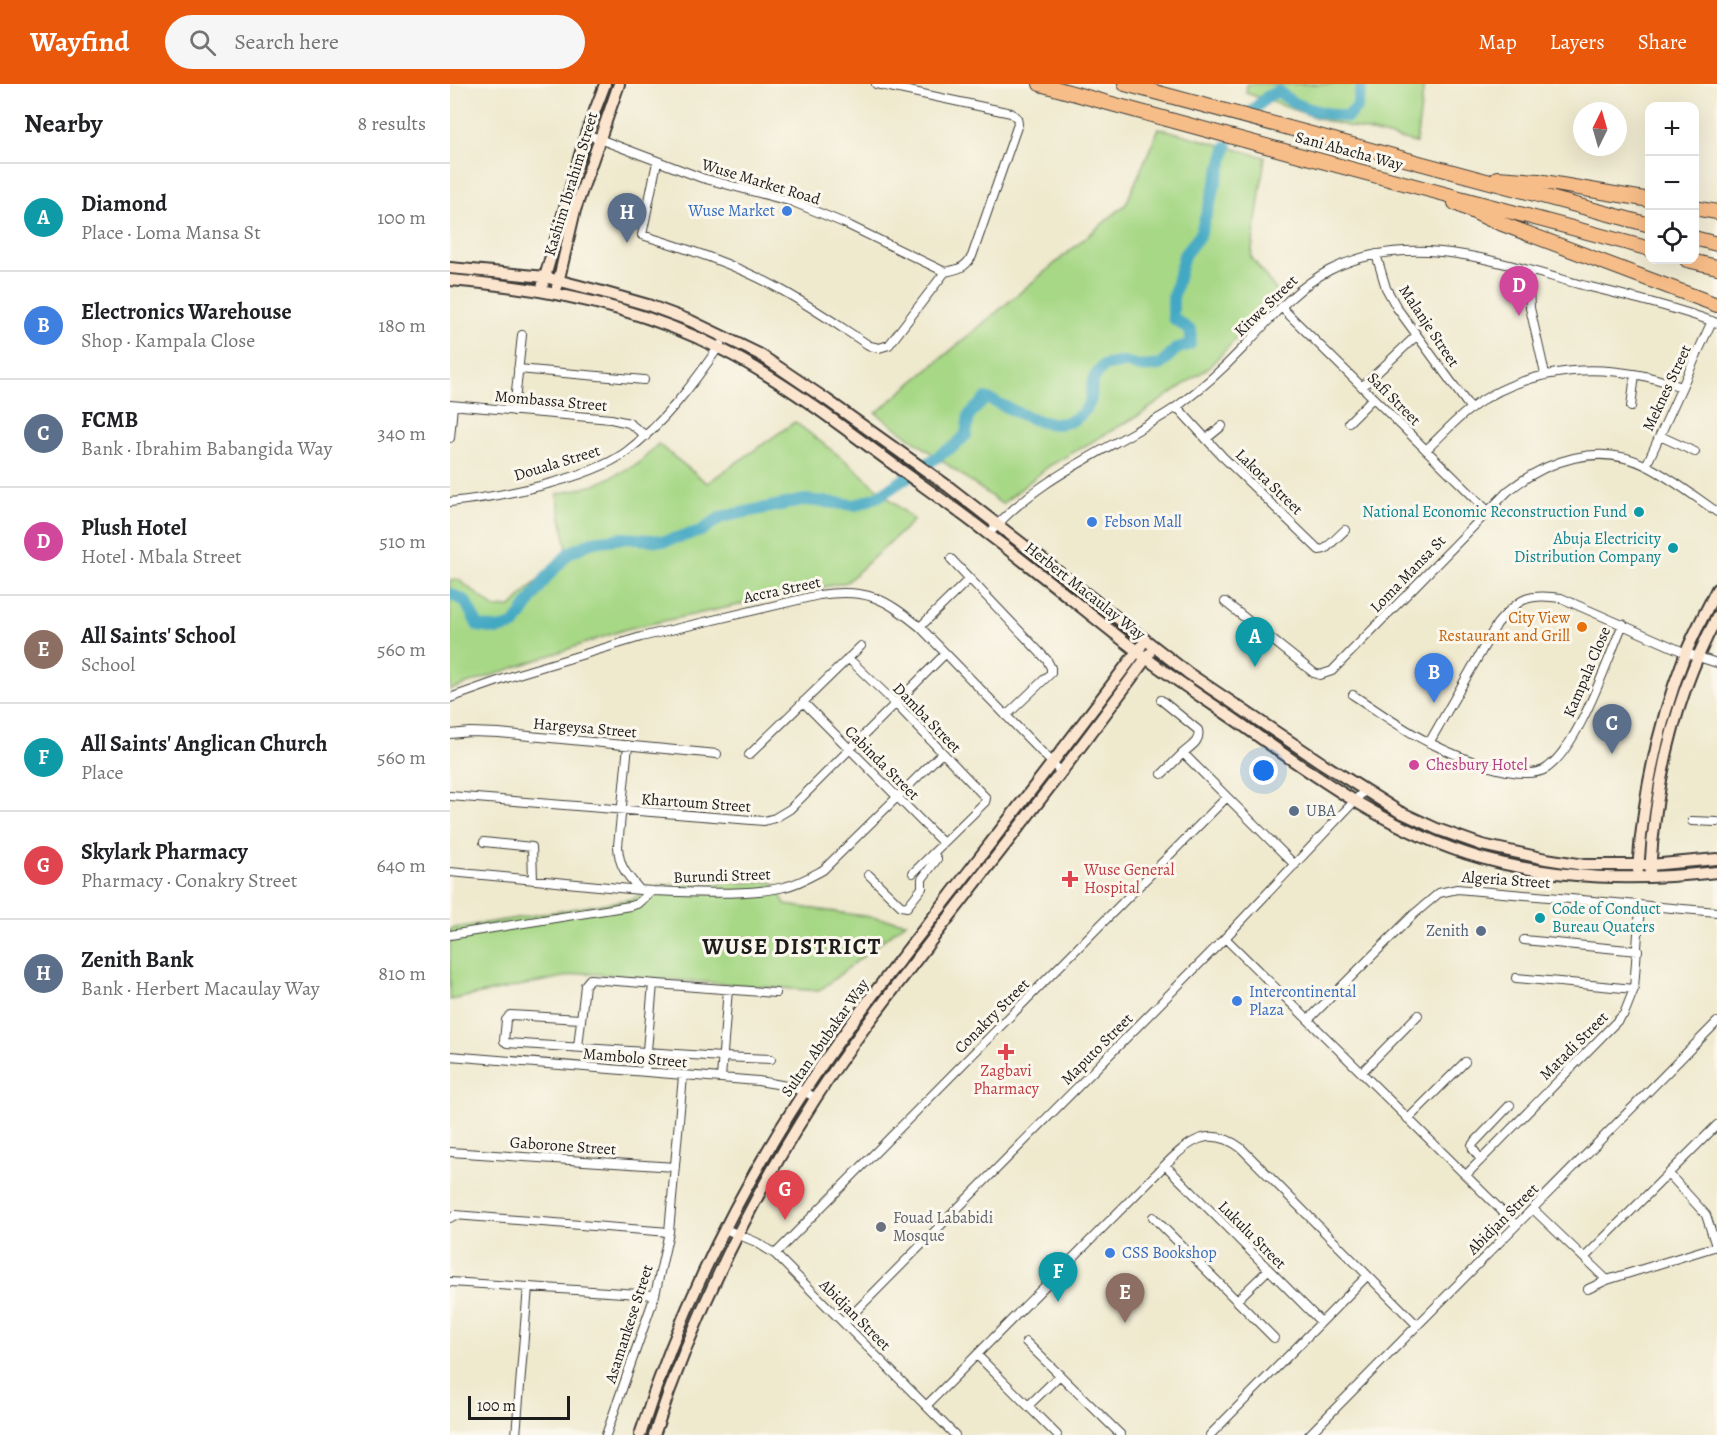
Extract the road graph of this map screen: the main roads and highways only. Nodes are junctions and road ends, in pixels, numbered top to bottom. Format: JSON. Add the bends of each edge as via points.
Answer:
{"nodes":[{"id":1,"x":605,"y":84,"type":"edge"},
{"id":2,"x":619,"y":84,"type":"edge"},
{"id":3,"x":1040,"y":84,"type":"edge"},
{"id":4,"x":1125,"y":84,"type":"edge"},
{"id":5,"x":1465,"y":176,"type":"junction"},
{"id":6,"x":1418,"y":186,"type":"junction"},
{"id":7,"x":1645,"y":199,"type":"edge"},
{"id":8,"x":1699,"y":209,"type":"edge"},
{"id":9,"x":1717,"y":212,"type":"edge"},
{"id":10,"x":1645,"y":224,"type":"edge"},
{"id":11,"x":1699,"y":239,"type":"edge"},
{"id":12,"x":1717,"y":244,"type":"edge"},
{"id":13,"x":1645,"y":248,"type":"edge"},
{"id":14,"x":1699,"y":263,"type":"edge"},
{"id":15,"x":1717,"y":267,"type":"edge"},
{"id":16,"x":450,"y":268,"type":"edge"},
{"id":17,"x":545,"y":278,"type":"junction"},
{"id":18,"x":450,"y":280,"type":"edge"},
{"id":19,"x":558,"y":280,"type":"junction"},
{"id":20,"x":541,"y":290,"type":"junction"},
{"id":21,"x":555,"y":293,"type":"junction"},
{"id":22,"x":1717,"y":305,"type":"edge"},
{"id":23,"x":1717,"y":589,"type":"edge"},
{"id":24,"x":1717,"y":617,"type":"edge"},
{"id":25,"x":1149,"y":644,"type":"junction"},
{"id":26,"x":1141,"y":654,"type":"junction"},
{"id":27,"x":1717,"y":859,"type":"edge"},
{"id":28,"x":1638,"y":865,"type":"junction"},
{"id":29,"x":1650,"y":865,"type":"junction"},
{"id":30,"x":1717,"y":872,"type":"edge"},
{"id":31,"x":1637,"y":878,"type":"junction"},
{"id":32,"x":1650,"y":878,"type":"junction"},
{"id":33,"x":640,"y":1435,"type":"edge"},
{"id":34,"x":654,"y":1435,"type":"edge"}],
"edges":[{"from":1,"to":17,"type":"main road","name":"Kashim Ibrahim Street","via":[[586,134]]},
{"from":2,"to":19,"type":"main road","name":"Kashim Ibrahim Street","via":[[575,210]]},
{"from":3,"to":6,"type":"highway","name":"Sani Abacha Way"},
{"from":4,"to":5,"type":"highway","name":"Sani Abacha Way"},
{"from":5,"to":7,"type":"highway","via":[[1538,181]]},
{"from":5,"to":10,"type":"highway","name":"Sani Abacha Way"},
{"from":6,"to":13,"type":"highway","name":"Sani Abacha Way"},
{"from":6,"to":22,"type":"highway","via":[[1489,219]]},
{"from":8,"to":9,"type":"highway"},
{"from":11,"to":12,"type":"highway"},
{"from":14,"to":15,"type":"highway"},
{"from":16,"to":17,"type":"main road","name":"Herbert Macaulay Way"},
{"from":17,"to":19,"type":"main road","name":"Herbert Macaulay Way"},
{"from":17,"to":20,"type":"main road","name":"Kashim Ibrahim Street"},
{"from":18,"to":20,"type":"main road","name":"Herbert Macaulay Way"},
{"from":19,"to":21,"type":"main road","name":"Kashim Ibrahim Street"},
{"from":19,"to":25,"type":"main road","name":"Herbert Macaulay Way","via":[[648,305],[726,336],[774,363],[949,487]]},
{"from":20,"to":21,"type":"main road","name":"Herbert Macaulay Way"},
{"from":21,"to":26,"type":"main road","name":"Herbert Macaulay Way","via":[[602,304],[686,333],[788,387],[989,534]]},
{"from":23,"to":28,"type":"main road","via":[[1686,652],[1653,757]]},
{"from":24,"to":29,"type":"main road","via":[[1684,691],[1665,759]]},
{"from":25,"to":26,"type":"main road","name":"Sultan Abubakar Way"},
{"from":25,"to":28,"type":"main road","name":"Herbert Macaulay Way","via":[[1364,791],[1437,829],[1525,855],[1584,865]]},
{"from":26,"to":31,"type":"main road","name":"Herbert Macaulay Way","via":[[1356,801],[1432,841],[1545,873]]},
{"from":26,"to":33,"type":"main road","name":"Sultan Abubakar Way","via":[[888,975],[804,1091],[725,1229],[694,1294]]},
{"from":26,"to":34,"type":"main road","name":"Sultan Abubakar Way","via":[[1061,772],[885,1000],[816,1098],[738,1234],[707,1299]]},
{"from":27,"to":29,"type":"main road","name":"Herbert Macaulay Way"},
{"from":28,"to":29,"type":"main road","name":"Herbert Macaulay Way"},
{"from":28,"to":31,"type":"main road"},
{"from":29,"to":32,"type":"main road"},
{"from":30,"to":32,"type":"main road","name":"Herbert Macaulay Way"},
{"from":31,"to":32,"type":"main road","name":"Herbert Macaulay Way"}]}
